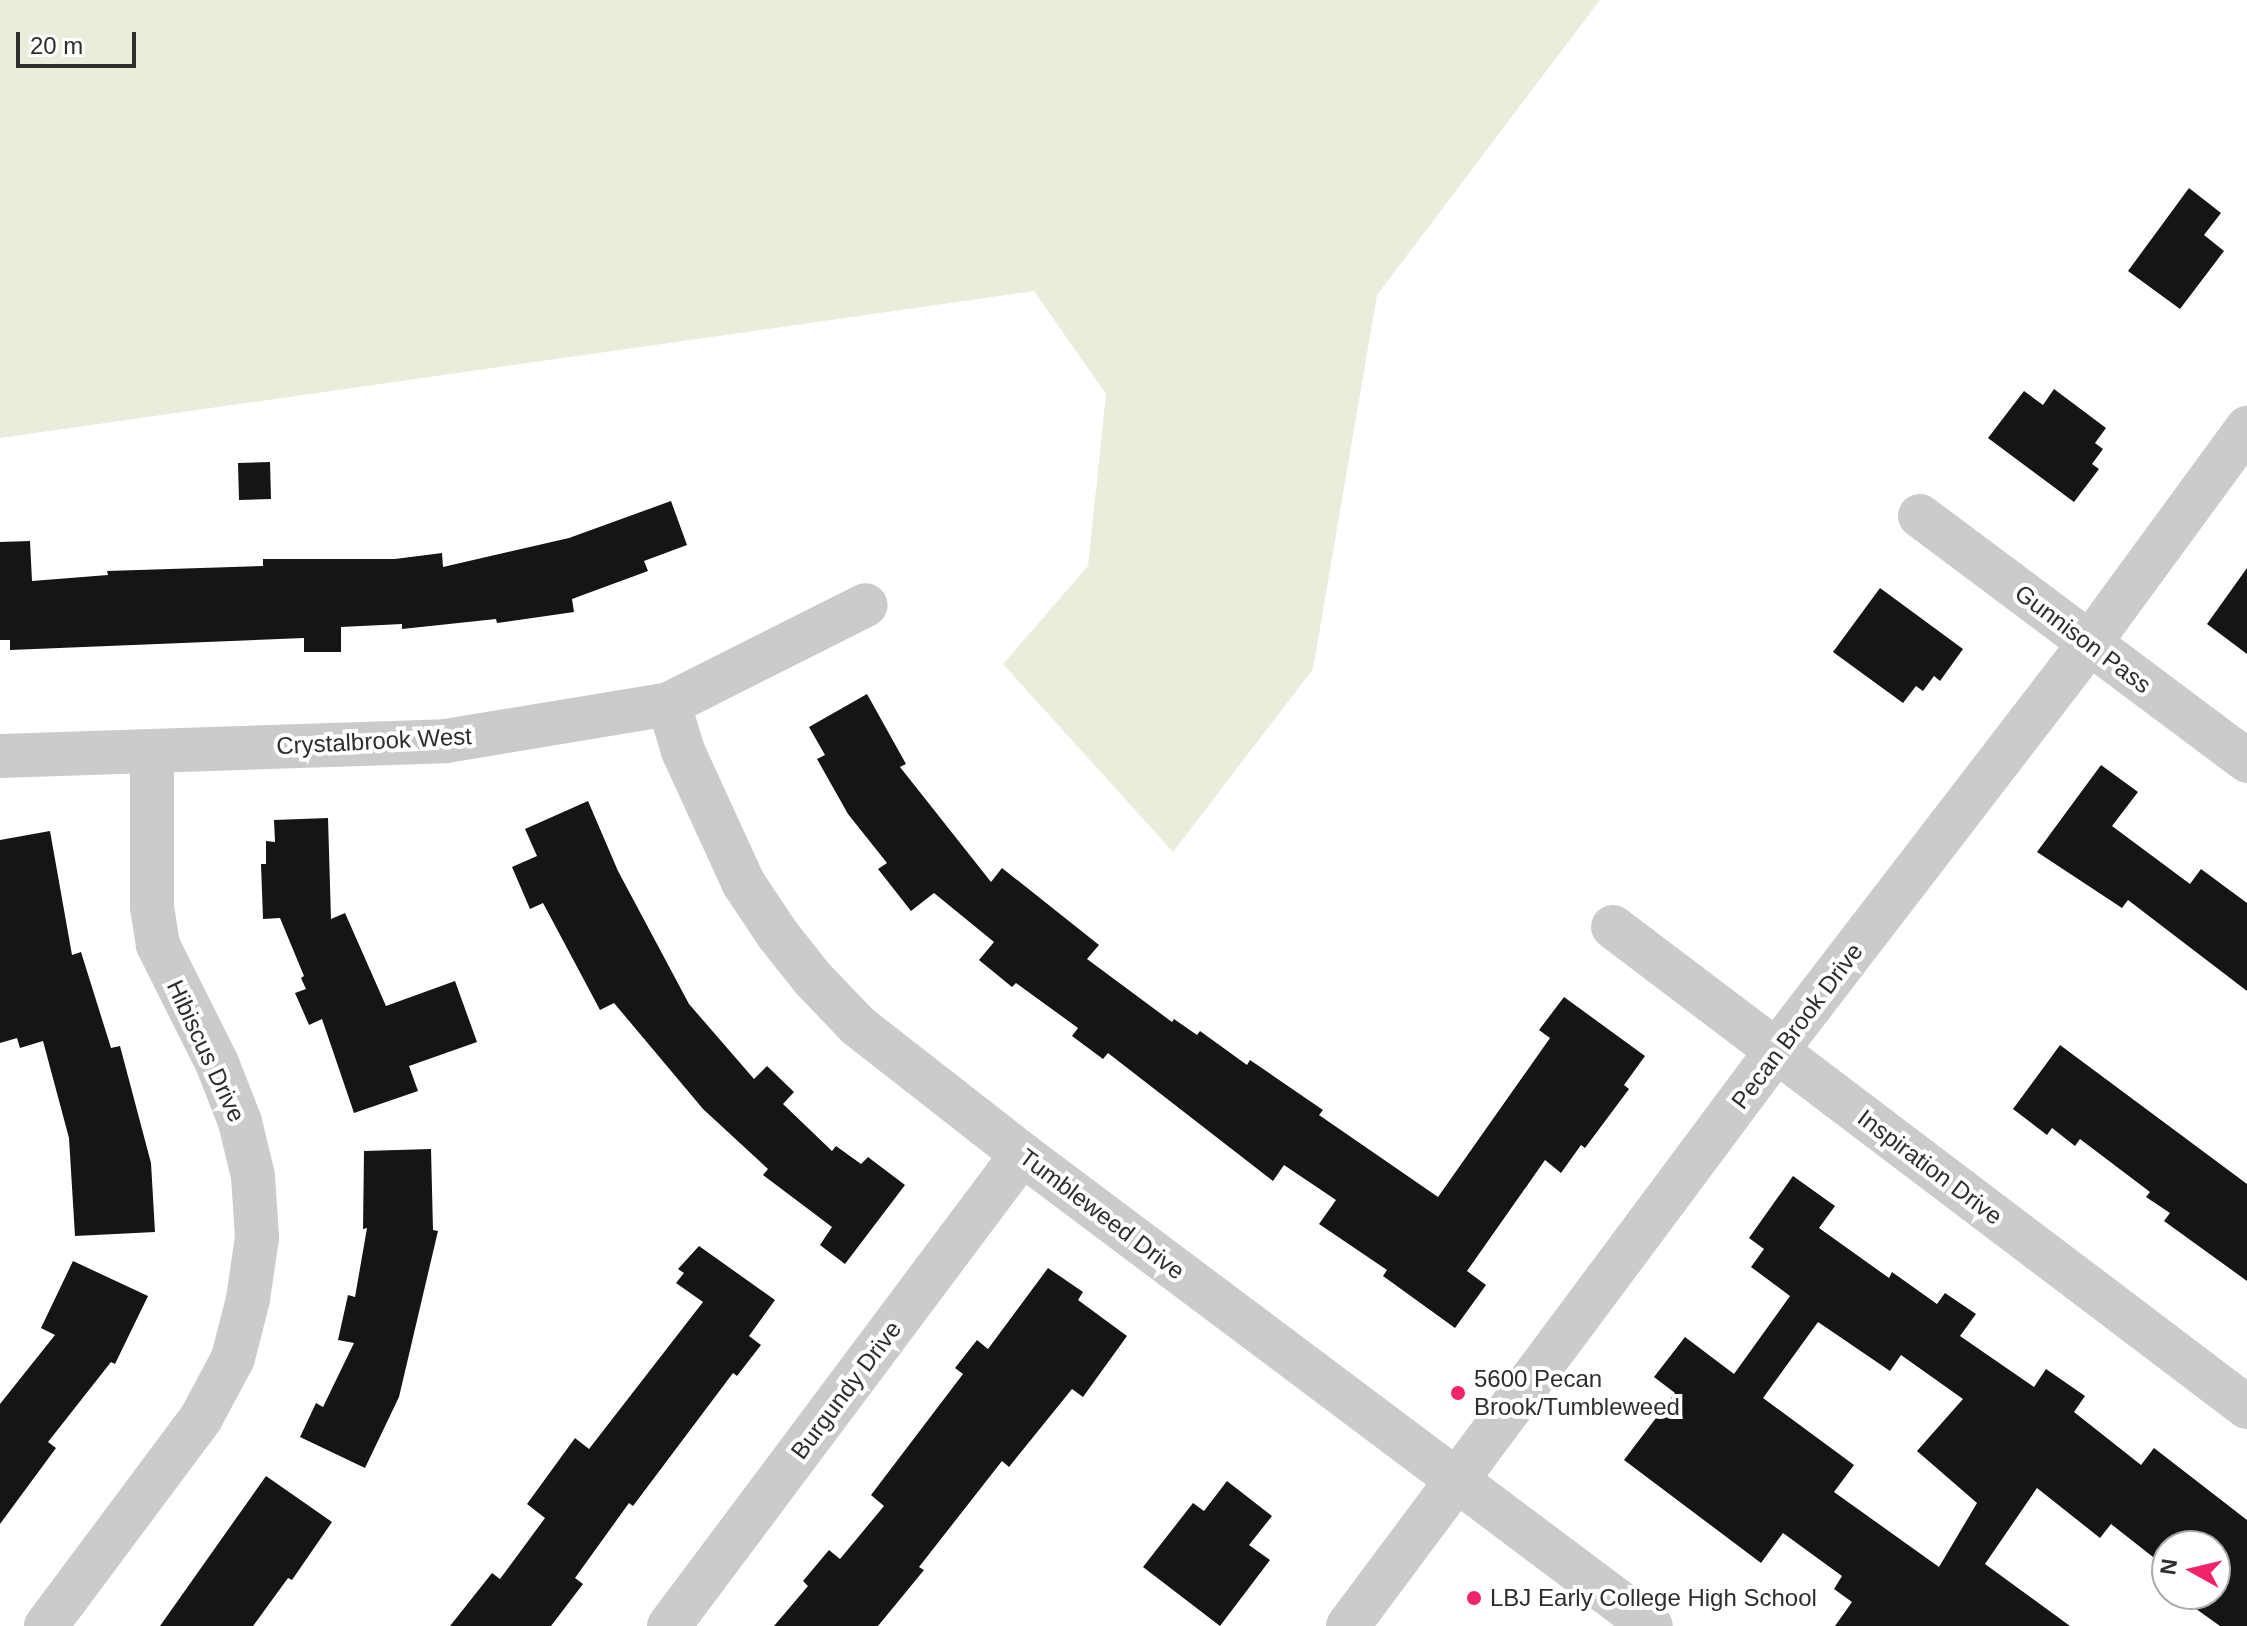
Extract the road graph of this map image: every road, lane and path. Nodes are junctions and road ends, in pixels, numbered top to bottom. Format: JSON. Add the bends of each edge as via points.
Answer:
{"nodes":[{"id":1,"x":2247,"y":428,"type":"edge"},
{"id":2,"x":1920,"y":516,"type":"dead end"},
{"id":3,"x":866,"y":605,"type":"dead end"},
{"id":4,"x":2089,"y":644,"type":"junction"},
{"id":5,"x":669,"y":704,"type":"junction"},
{"id":6,"x":152,"y":752,"type":"junction"},
{"id":7,"x":0,"y":756,"type":"edge"},
{"id":8,"x":2247,"y":761,"type":"edge"},
{"id":9,"x":1613,"y":927,"type":"dead end"},
{"id":10,"x":1777,"y":1050,"type":"junction"},
{"id":11,"x":1022,"y":1154,"type":"junction"},
{"id":12,"x":2247,"y":1407,"type":"edge"},
{"id":13,"x":1457,"y":1479,"type":"junction"},
{"id":14,"x":46,"y":1626,"type":"edge"},
{"id":15,"x":669,"y":1626,"type":"edge"},
{"id":16,"x":1348,"y":1626,"type":"edge"},
{"id":17,"x":1651,"y":1626,"type":"edge"}],
"edges":[{"from":1,"to":4,"type":"street","name":"Pecan Brook Drive"},
{"from":2,"to":4,"type":"street","name":"Gunnison Pass"},
{"from":3,"to":5,"type":"street","name":"Crystalbrook West"},
{"from":4,"to":8,"type":"street","name":"Gunnison Pass"},
{"from":4,"to":10,"type":"street","name":"Pecan Brook Drive"},
{"from":5,"to":6,"type":"street","name":"Crystalbrook West","via":[[446,741]]},
{"from":5,"to":11,"type":"street","name":"Tumbleweed Drive","via":[[683,751],[744,884],[778,935],[858,1026]]},
{"from":6,"to":7,"type":"street","name":"Crystalbrook West"},
{"from":6,"to":14,"type":"street","name":"Hibiscus Drive","via":[[152,908],[158,945],[240,1122],[253,1176],[257,1237],[233,1358],[201,1418]]},
{"from":9,"to":10,"type":"street","name":"Inspiration Drive"},
{"from":10,"to":12,"type":"street","name":"Inspiration Drive"},
{"from":10,"to":13,"type":"street","name":"Pecan Brook Drive"},
{"from":11,"to":13,"type":"street","name":"Tumbleweed Drive"},
{"from":11,"to":15,"type":"street","name":"Burgundy Drive"},
{"from":13,"to":16,"type":"street","name":"Pecan Brook Drive"},
{"from":13,"to":17,"type":"street","name":"Tumbleweed Drive"}]}
